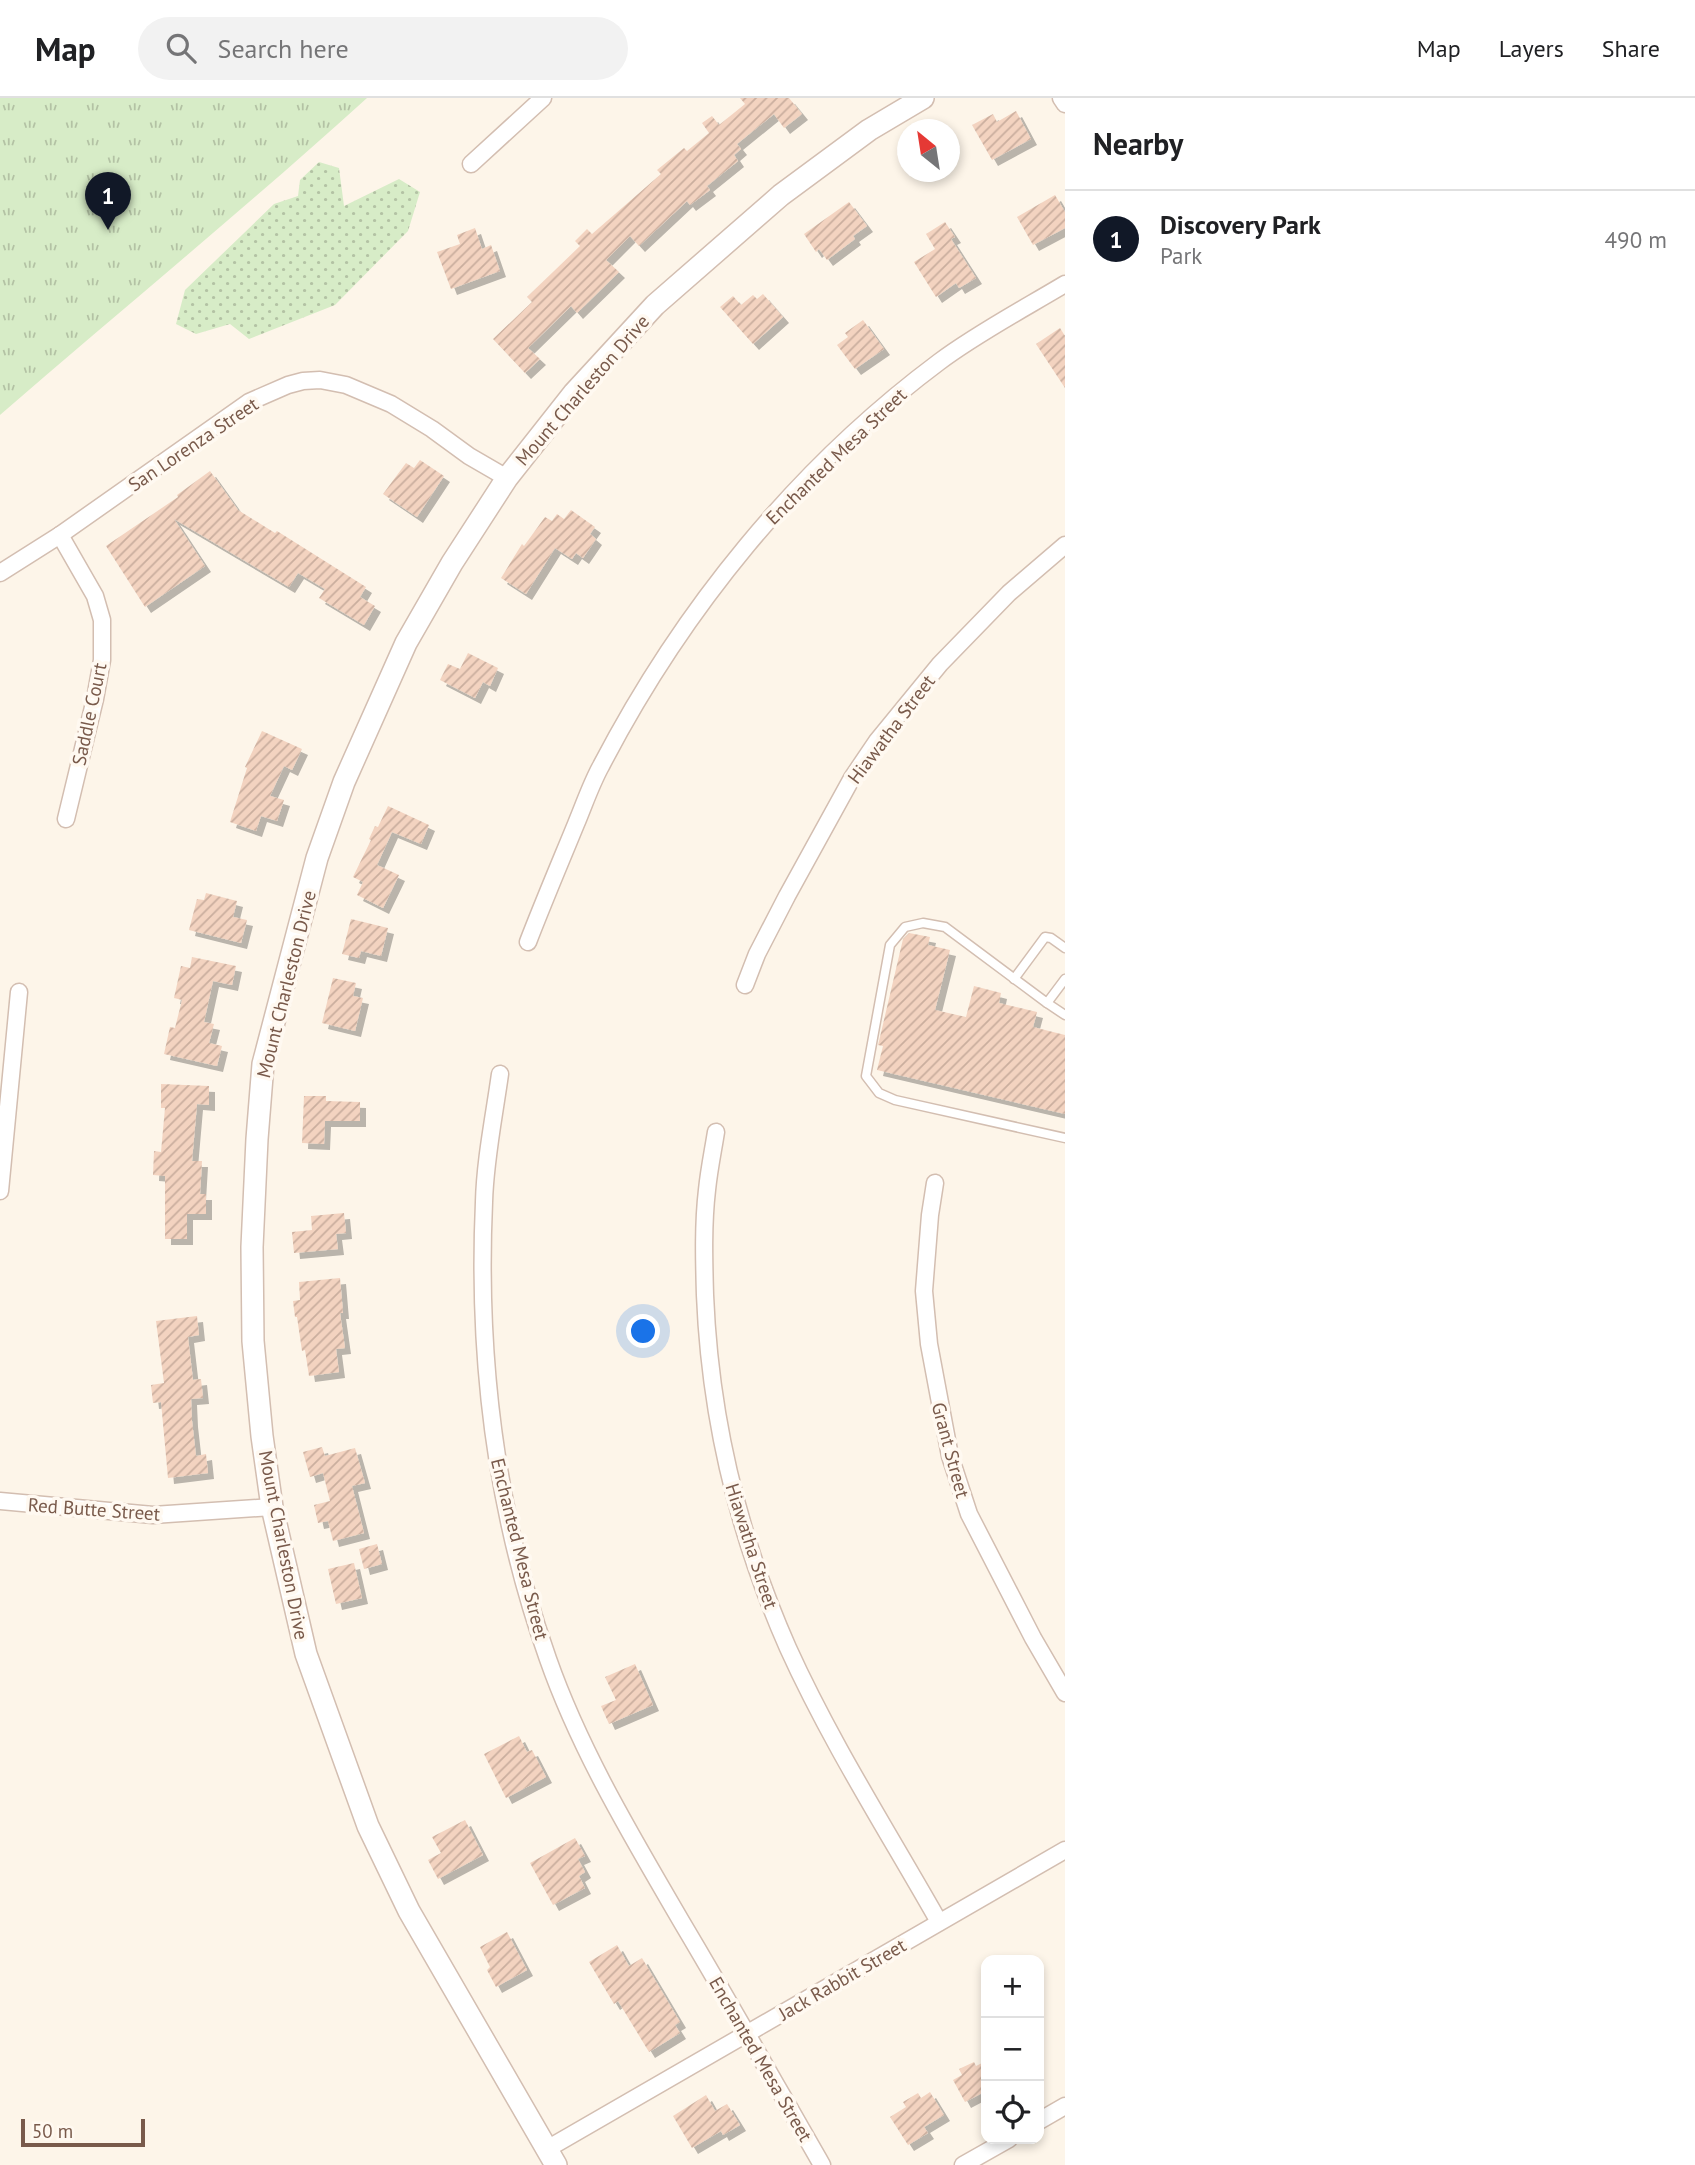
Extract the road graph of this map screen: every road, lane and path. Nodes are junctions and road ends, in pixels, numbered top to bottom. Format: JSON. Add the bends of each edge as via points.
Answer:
{"nodes":[{"id":1,"x":543,"y":98,"type":"edge"},
{"id":2,"x":923,"y":98,"type":"edge"},
{"id":3,"x":1061,"y":98,"type":"edge"},
{"id":4,"x":1065,"y":104,"type":"edge"},
{"id":5,"x":471,"y":164,"type":"dead end"},
{"id":6,"x":1065,"y":284,"type":"edge"},
{"id":7,"x":507,"y":478,"type":"junction"},
{"id":8,"x":60,"y":535,"type":"junction"},
{"id":9,"x":1065,"y":545,"type":"edge"},
{"id":10,"x":0,"y":573,"type":"edge"},
{"id":11,"x":66,"y":819,"type":"dead end"},
{"id":12,"x":528,"y":942,"type":"dead end"},
{"id":13,"x":1065,"y":948,"type":"edge"},
{"id":14,"x":1014,"y":979,"type":"junction"},
{"id":15,"x":1065,"y":979,"type":"edge"},
{"id":16,"x":744,"y":985,"type":"dead end"},
{"id":17,"x":19,"y":992,"type":"dead end"},
{"id":18,"x":1047,"y":1003,"type":"junction"},
{"id":19,"x":1065,"y":1015,"type":"edge"},
{"id":20,"x":500,"y":1074,"type":"dead end"},
{"id":21,"x":716,"y":1132,"type":"dead end"},
{"id":22,"x":1065,"y":1138,"type":"edge"},
{"id":23,"x":935,"y":1183,"type":"dead end"},
{"id":24,"x":0,"y":1191,"type":"edge"},
{"id":25,"x":0,"y":1501,"type":"edge"},
{"id":26,"x":272,"y":1507,"type":"junction"},
{"id":27,"x":1065,"y":1693,"type":"edge"},
{"id":28,"x":1065,"y":1850,"type":"edge"},
{"id":29,"x":939,"y":1922,"type":"junction"},
{"id":30,"x":748,"y":2034,"type":"junction"},
{"id":31,"x":1065,"y":2106,"type":"edge"},
{"id":32,"x":1044,"y":2119,"type":"edge"},
{"id":33,"x":1000,"y":2144,"type":"edge"},
{"id":34,"x":551,"y":2157,"type":"edge"},
{"id":35,"x":822,"y":2165,"type":"edge"},
{"id":36,"x":963,"y":2165,"type":"edge"}],
"edges":[{"from":1,"to":5,"type":"street"},
{"from":2,"to":7,"type":"street","name":"Mount Charleston Drive","via":[[869,130],[781,195],[655,305],[574,393]]},
{"from":3,"to":4,"type":"street"},
{"from":6,"to":12,"type":"street","name":"Enchanted Mesa Street","via":[[941,360],[890,401],[800,486],[743,550],[660,663],[599,768]]},
{"from":7,"to":8,"type":"street","name":"San Lorenza Street","via":[[391,404],[346,385],[303,381],[249,402]]},
{"from":7,"to":26,"type":"street","name":"Mount Charleston Drive","via":[[406,643],[344,782],[317,858],[263,1064],[252,1247],[253,1341]]},
{"from":8,"to":10,"type":"street","name":"San Lorenza Street"},
{"from":8,"to":11,"type":"street","name":"Saddle Court","via":[[95,596],[102,620],[102,660],[95,699]]},
{"from":9,"to":16,"type":"street","name":"Hiawatha Street","via":[[1009,593],[940,664],[877,741],[786,896]]},
{"from":13,"to":14,"type":"lane","via":[[1045,937]]},
{"from":14,"to":18,"type":"lane"},
{"from":14,"to":22,"type":"lane","via":[[945,927],[923,923],[905,927],[890,945],[866,1076],[878,1093],[895,1100]]},
{"from":15,"to":18,"type":"lane"},
{"from":17,"to":24,"type":"street"},
{"from":18,"to":19,"type":"lane"},
{"from":20,"to":30,"type":"street","name":"Enchanted Mesa Street","via":[[484,1199],[481,1309],[500,1482],[523,1580],[548,1660],[584,1746]]},
{"from":21,"to":29,"type":"street","name":"Hiawatha Street","via":[[706,1190],[707,1343],[718,1430],[733,1495],[789,1650]]},
{"from":23,"to":27,"type":"street","name":"Grant Street","via":[[925,1292],[929,1344],[950,1456],[969,1514]]},
{"from":25,"to":26,"type":"street","name":"Red Butte Street","via":[[153,1515]]},
{"from":26,"to":34,"type":"street","name":"Mount Charleston Drive","via":[[306,1654],[368,1826],[409,1911]]},
{"from":28,"to":29,"type":"street","name":"Jack Rabbit Street"},
{"from":29,"to":30,"type":"street","name":"Jack Rabbit Street"},
{"from":30,"to":34,"type":"street","name":"Jack Rabbit Street"},
{"from":30,"to":35,"type":"street","name":"Enchanted Mesa Street"},
{"from":31,"to":32,"type":"street"},
{"from":33,"to":36,"type":"street"}]}
